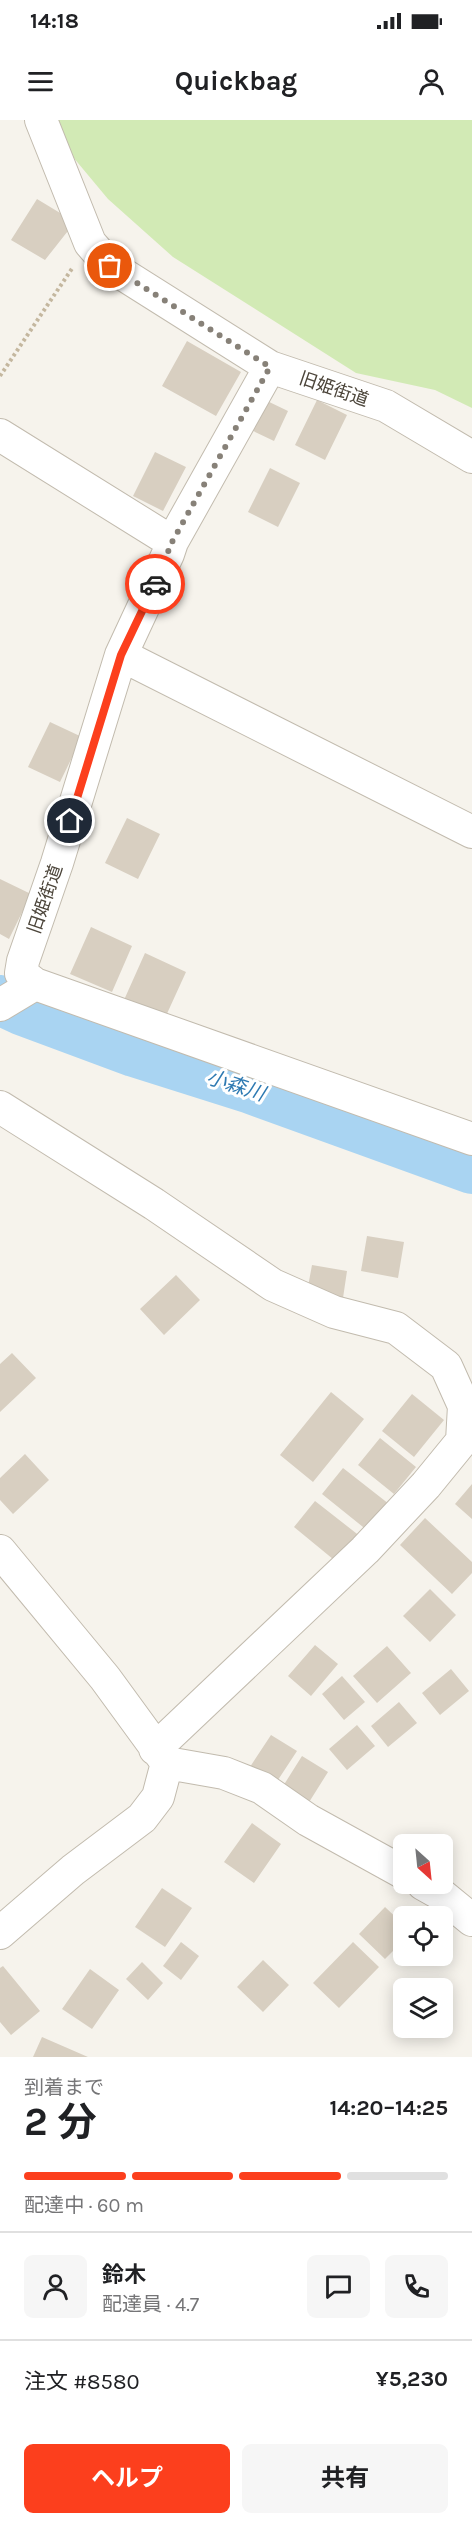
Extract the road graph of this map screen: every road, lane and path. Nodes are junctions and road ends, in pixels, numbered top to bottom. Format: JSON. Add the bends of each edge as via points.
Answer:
{"nodes":[{"id":1,"x":41,"y":120,"type":"edge"},
{"id":2,"x":90,"y":243,"type":"junction"},
{"id":3,"x":270,"y":367,"type":"junction"},
{"id":4,"x":0,"y":376,"type":"edge"},
{"id":5,"x":0,"y":435,"type":"edge"},
{"id":6,"x":464,"y":452,"type":"edge"},
{"id":7,"x":172,"y":542,"type":"junction"},
{"id":8,"x":121,"y":655,"type":"junction"},
{"id":9,"x":472,"y":832,"type":"edge"},
{"id":10,"x":34,"y":984,"type":"junction"},
{"id":11,"x":0,"y":1005,"type":"edge"},
{"id":12,"x":0,"y":1107,"type":"edge"},
{"id":13,"x":472,"y":1139,"type":"edge"},
{"id":14,"x":0,"y":1551,"type":"edge"},
{"id":15,"x":161,"y":1756,"type":"junction"},
{"id":16,"x":393,"y":1868,"type":"edge"},
{"id":17,"x":441,"y":1894,"type":"edge"},
{"id":18,"x":472,"y":1920,"type":"edge"},
{"id":19,"x":0,"y":1932,"type":"edge"}],
"edges":[{"from":1,"to":2,"type":"street"},
{"from":2,"to":3,"type":"street","via":[[110,266]]},
{"from":2,"to":4,"type":"path"},
{"from":3,"to":6,"type":"street","name":"旧姫街道","via":[[386,406]]},
{"from":3,"to":7,"type":"street","name":"旧姫街道"},
{"from":5,"to":7,"type":"street"},
{"from":7,"to":8,"type":"street","name":"旧姫街道"},
{"from":8,"to":9,"type":"street"},
{"from":8,"to":10,"type":"street","name":"旧姫街道","via":[[57,863],[22,961],[21,973]]},
{"from":10,"to":11,"type":"street"},
{"from":10,"to":13,"type":"street"},
{"from":12,"to":15,"type":"street","via":[[273,1285],[333,1312],[396,1328],[446,1366],[464,1406],[462,1441],[426,1485]]},
{"from":14,"to":15,"type":"street","via":[[105,1678]]},
{"from":15,"to":16,"type":"street","via":[[262,1788],[308,1820]]},
{"from":15,"to":19,"type":"street","via":[[158,1797],[142,1818]]},
{"from":17,"to":18,"type":"street"}]}
